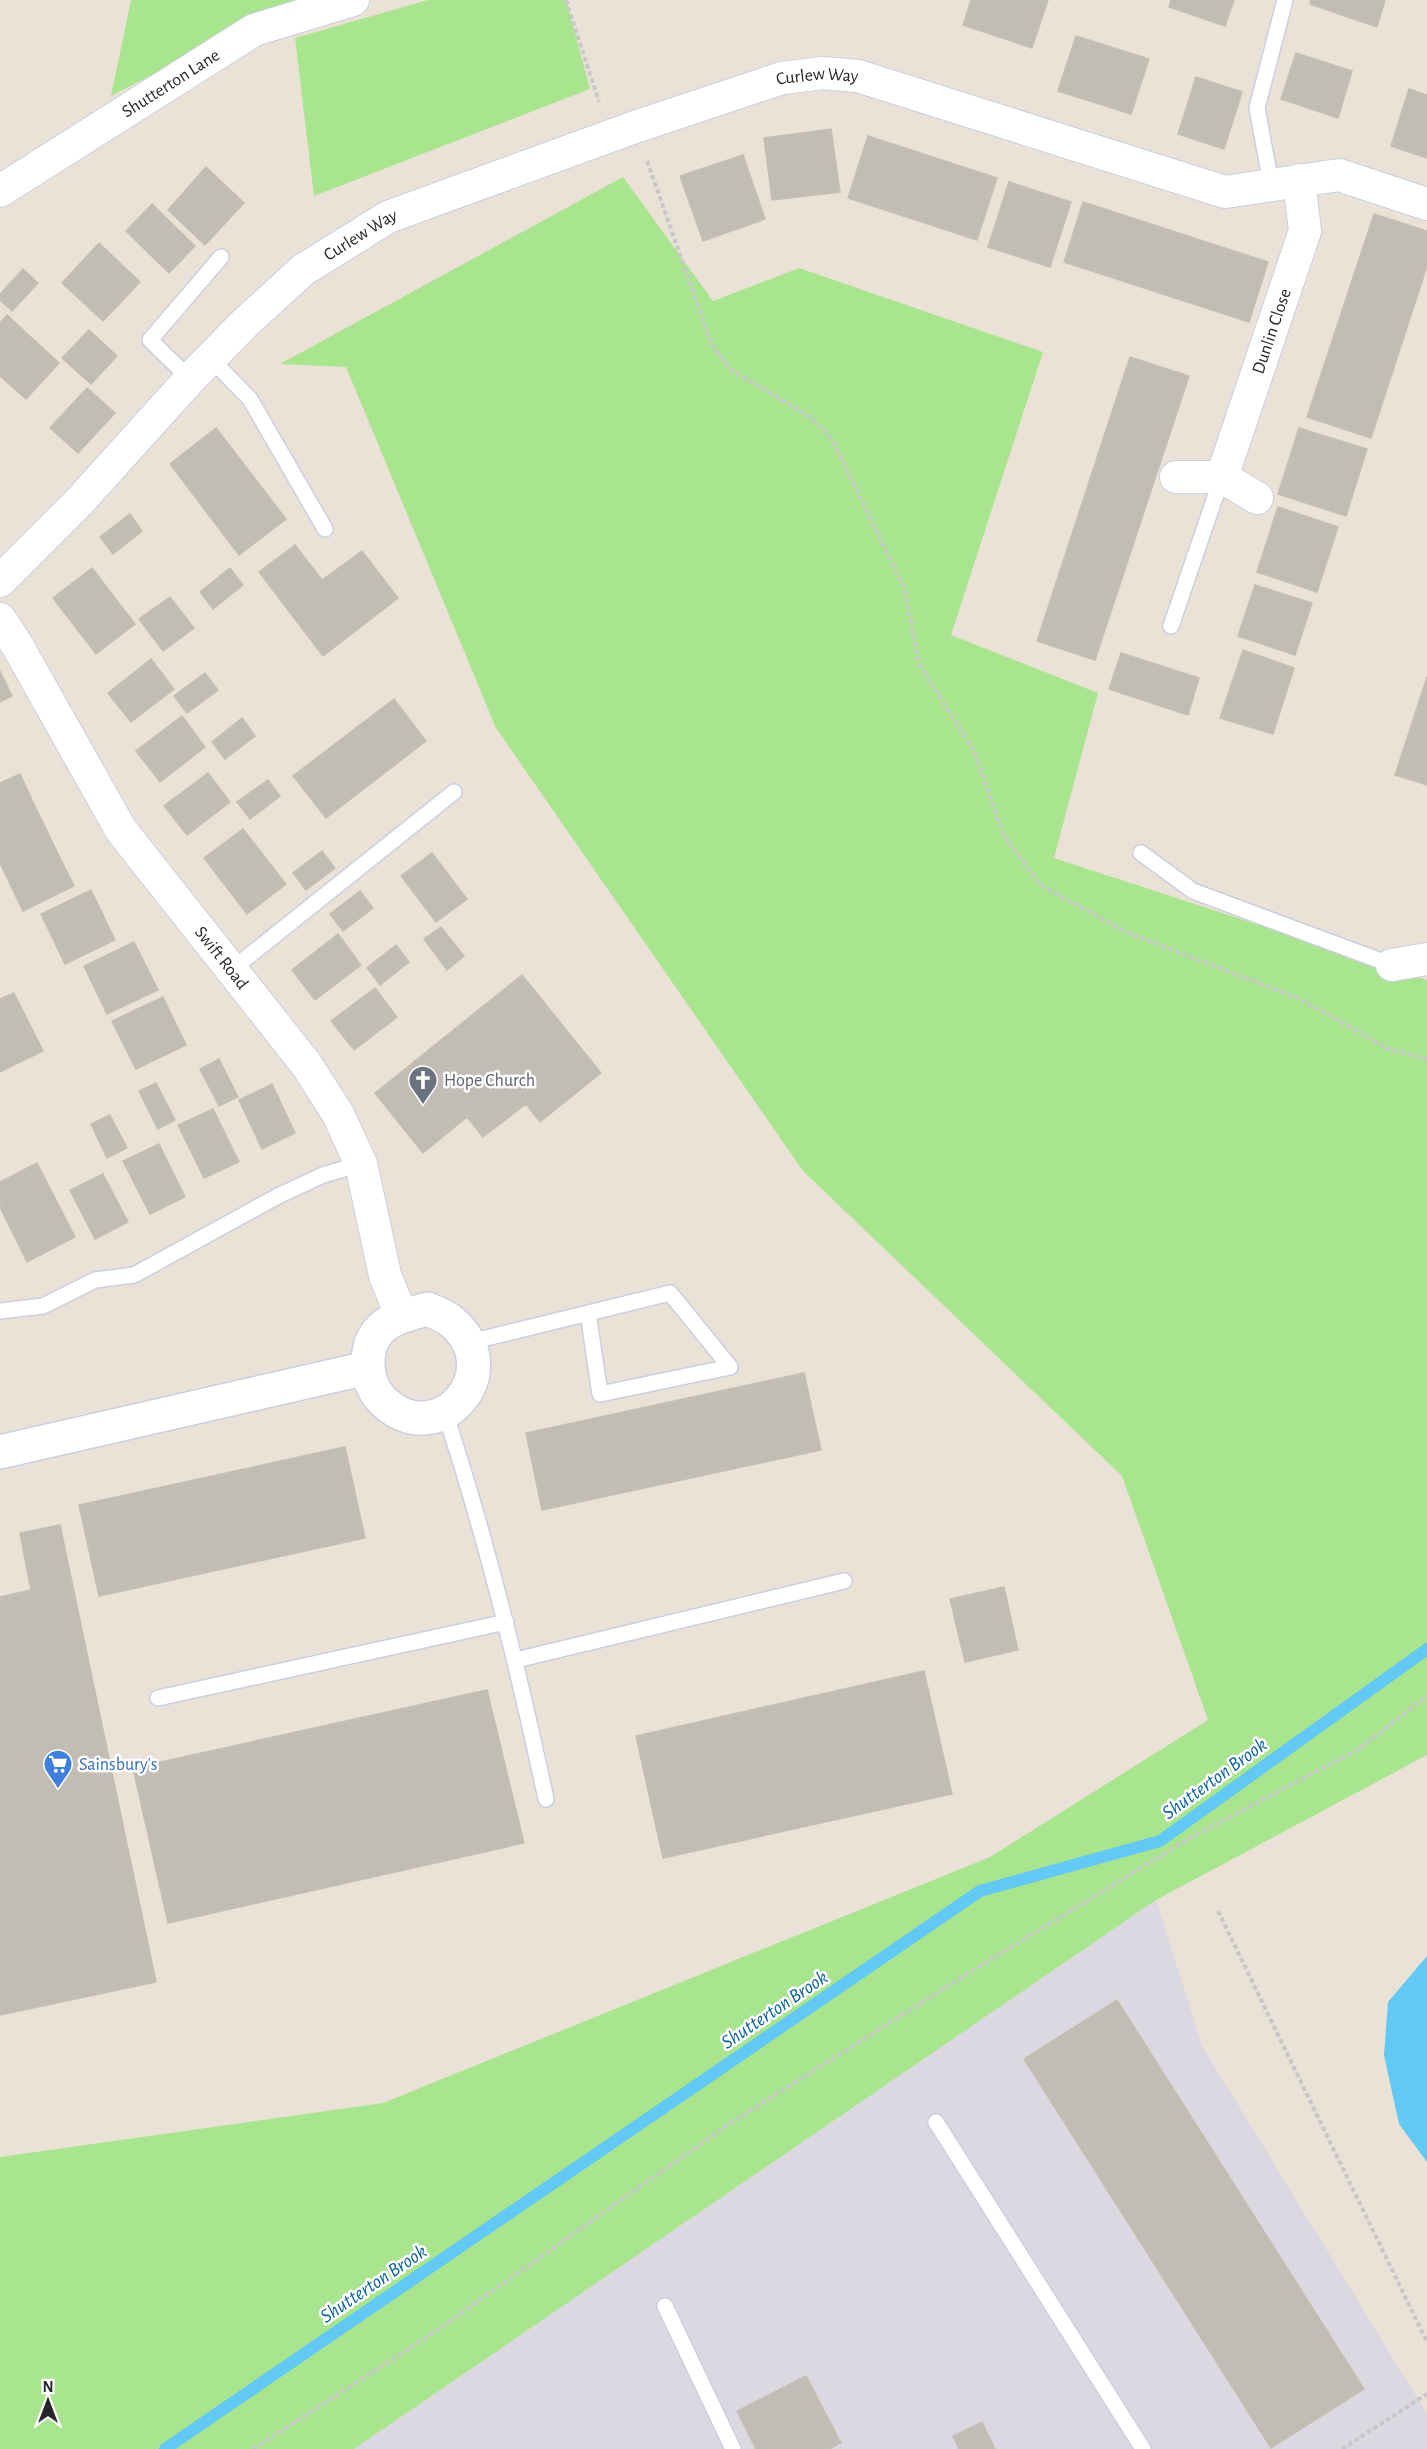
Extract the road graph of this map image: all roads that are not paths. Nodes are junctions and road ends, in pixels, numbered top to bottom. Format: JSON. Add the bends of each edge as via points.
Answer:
{"nodes":[{"id":1,"x":353,"y":0,"type":"edge"},
{"id":2,"x":1285,"y":0,"type":"edge"},
{"id":3,"x":1285,"y":182,"type":"junction"},
{"id":4,"x":0,"y":191,"type":"edge"},
{"id":5,"x":1427,"y":204,"type":"edge"},
{"id":6,"x":221,"y":257,"type":"dead end"},
{"id":7,"x":200,"y":368,"type":"junction"},
{"id":8,"x":1176,"y":477,"type":"dead end"},
{"id":9,"x":1222,"y":477,"type":"junction"},
{"id":10,"x":1257,"y":498,"type":"dead end"},
{"id":11,"x":324,"y":529,"type":"dead end"},
{"id":12,"x":0,"y":581,"type":"edge"},
{"id":13,"x":0,"y":619,"type":"edge"},
{"id":14,"x":1171,"y":626,"type":"dead end"},
{"id":15,"x":454,"y":792,"type":"dead end"},
{"id":16,"x":1141,"y":853,"type":"dead end"},
{"id":17,"x":1427,"y":959,"type":"edge"},
{"id":18,"x":1392,"y":965,"type":"joint"},
{"id":19,"x":230,"y":971,"type":"junction"},
{"id":20,"x":361,"y":1164,"type":"junction"},
{"id":21,"x":0,"y":1311,"type":"edge"},
{"id":22,"x":588,"y":1313,"type":"junction"},
{"id":23,"x":401,"y":1315,"type":"junction"},
{"id":24,"x":470,"y":1342,"type":"junction"},
{"id":25,"x":367,"y":1368,"type":"junction"},
{"id":26,"x":445,"y":1413,"type":"junction"},
{"id":27,"x":0,"y":1452,"type":"edge"},
{"id":28,"x":843,"y":1581,"type":"dead end"},
{"id":29,"x":506,"y":1622,"type":"junction"},
{"id":30,"x":516,"y":1660,"type":"junction"},
{"id":31,"x":158,"y":1698,"type":"dead end"},
{"id":32,"x":546,"y":1800,"type":"dead end"},
{"id":33,"x":936,"y":2122,"type":"dead end"},
{"id":34,"x":665,"y":2306,"type":"dead end"},
{"id":35,"x":733,"y":2449,"type":"edge"},
{"id":36,"x":1143,"y":2449,"type":"edge"}],
"edges":[{"from":1,"to":4,"type":"street","name":"Shutterton Lane","via":[[254,30]]},
{"from":2,"to":3,"type":"lane","via":[[1257,108]]},
{"from":3,"to":5,"type":"street","name":"Curlew Way","via":[[1339,175]]},
{"from":3,"to":7,"type":"street","name":"Curlew Way","via":[[1225,192],[858,76],[782,78],[388,218],[303,270]]},
{"from":3,"to":9,"type":"street","name":"Dunlin Close","via":[[1305,231]]},
{"from":6,"to":7,"type":"lane","via":[[150,340]]},
{"from":7,"to":11,"type":"lane","via":[[250,399]]},
{"from":7,"to":12,"type":"street","name":"Curlew Way","via":[[79,502]]},
{"from":8,"to":9,"type":"street"},
{"from":9,"to":10,"type":"street"},
{"from":9,"to":14,"type":"lane","name":"Dunlin Close"},
{"from":13,"to":19,"type":"street","name":"Swift Road","via":[[121,830]]},
{"from":15,"to":19,"type":"lane"},
{"from":16,"to":18,"type":"lane","via":[[1193,891]]},
{"from":17,"to":18,"type":"street"},
{"from":19,"to":20,"type":"street","name":"Swift Road","via":[[306,1064],[338,1114]]},
{"from":20,"to":21,"type":"lane","via":[[323,1175],[278,1196],[134,1275],[95,1280],[43,1306]]},
{"from":20,"to":23,"type":"street","name":"Swift Road","via":[[385,1275]]},
{"from":22,"to":22,"type":"lane","via":[[670,1293],[730,1367],[600,1394]]},
{"from":22,"to":24,"type":"lane"},
{"from":23,"to":24,"type":"street","via":[[428,1309],[452,1321]]},
{"from":23,"to":25,"type":"street","via":[[384,1324],[371,1345]]},
{"from":24,"to":26,"type":"street","via":[[475,1366],[467,1392]]},
{"from":25,"to":26,"type":"street","via":[[375,1394],[396,1413],[420,1419]]},
{"from":25,"to":27,"type":"street"},
{"from":26,"to":29,"type":"lane","via":[[472,1494]]},
{"from":28,"to":30,"type":"lane"},
{"from":29,"to":30,"type":"lane"},
{"from":29,"to":31,"type":"lane"},
{"from":30,"to":32,"type":"lane"},
{"from":33,"to":36,"type":"lane"},
{"from":34,"to":35,"type":"lane"}]}
